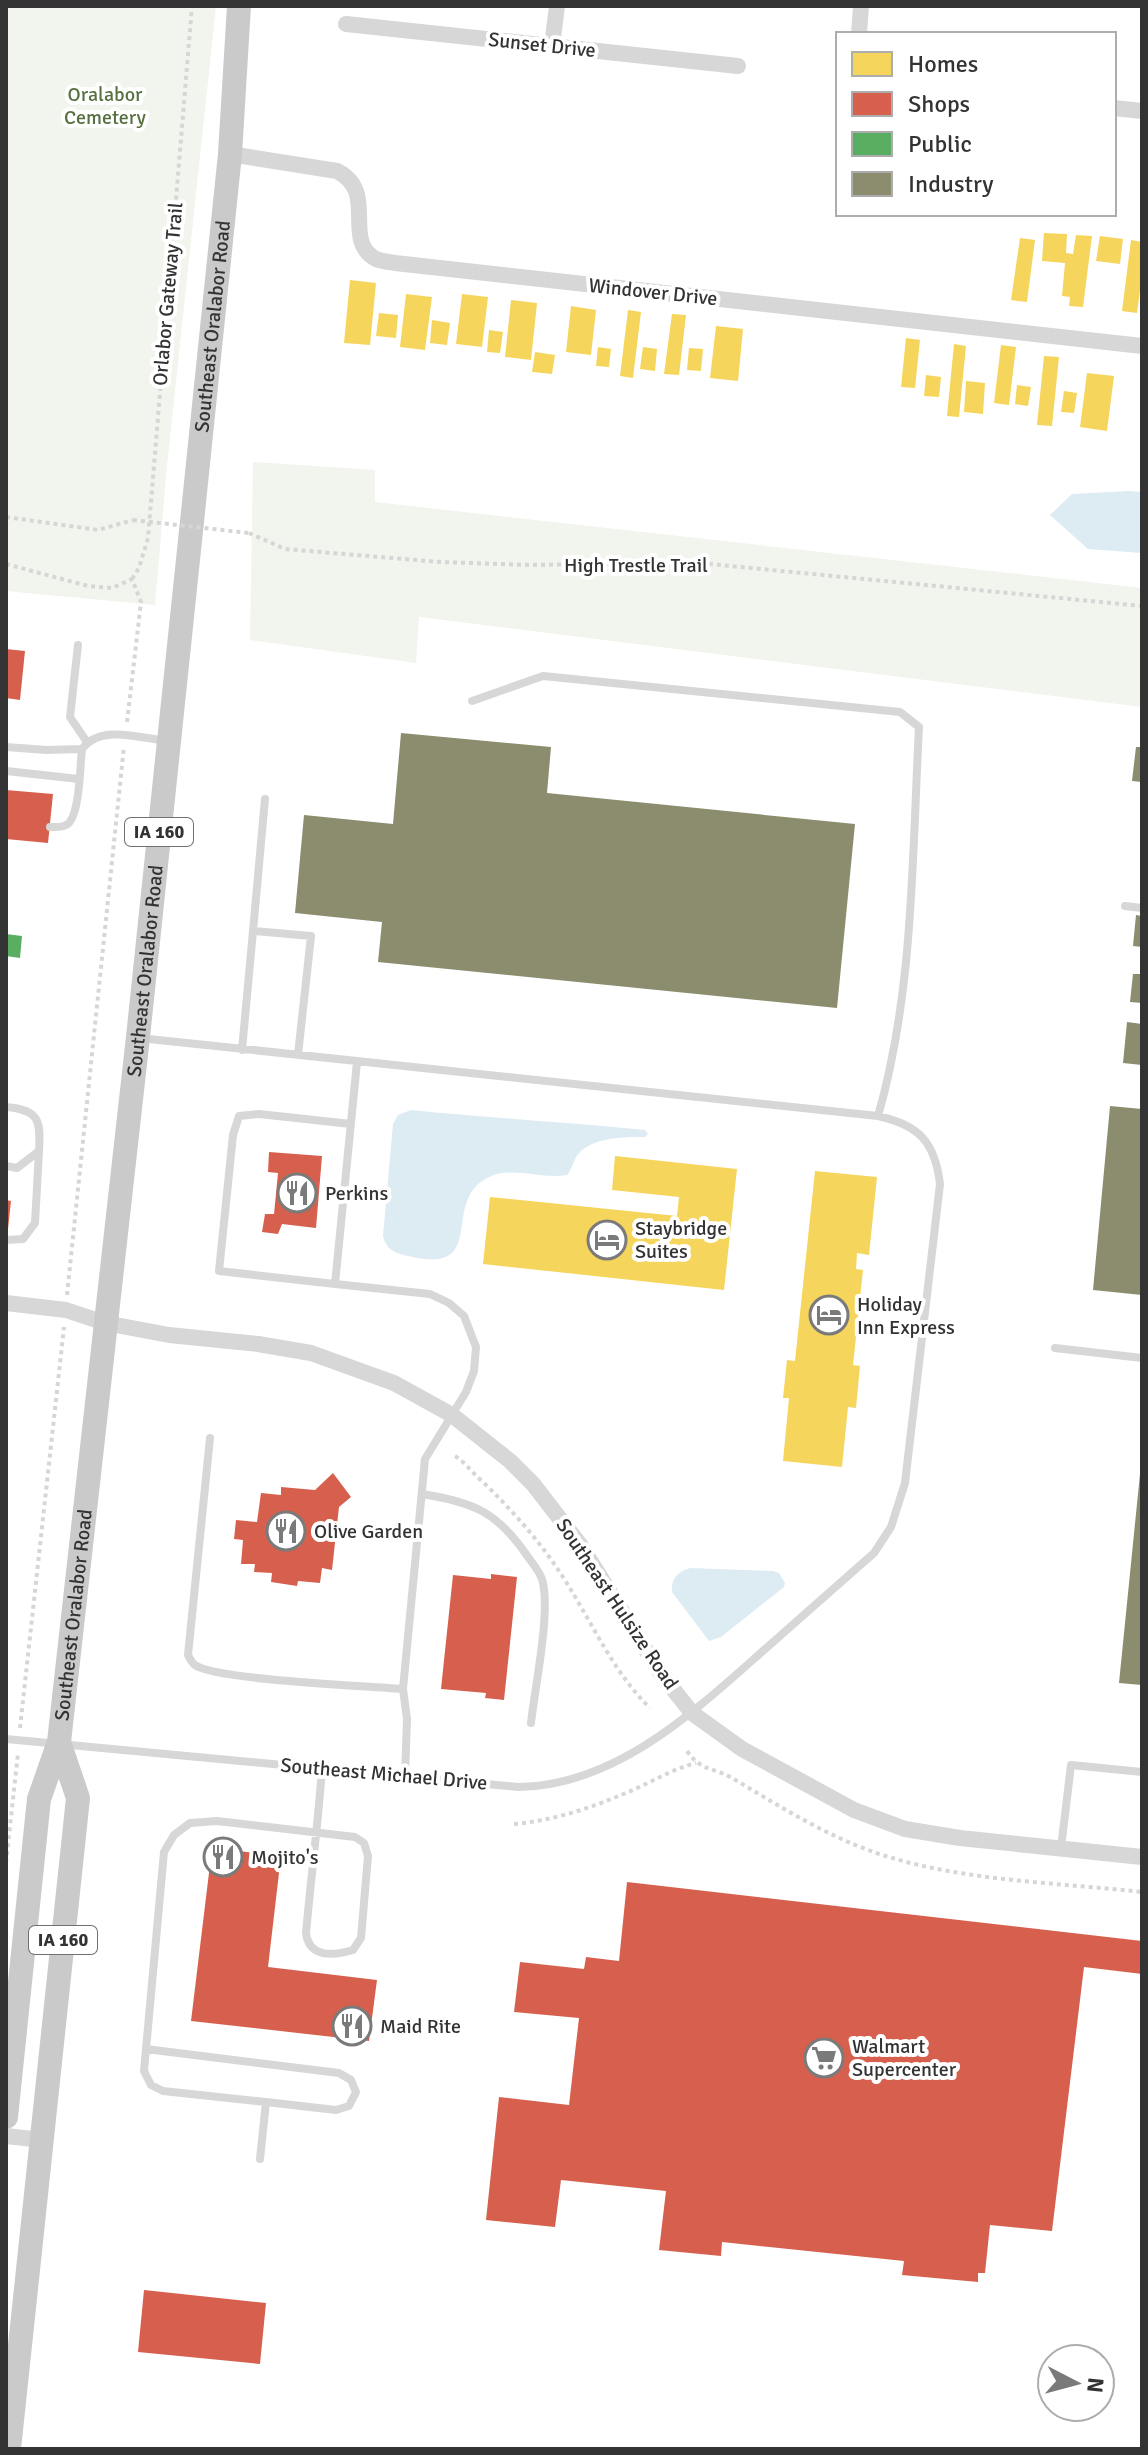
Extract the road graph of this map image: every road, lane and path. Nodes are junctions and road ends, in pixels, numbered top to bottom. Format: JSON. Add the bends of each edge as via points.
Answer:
{"nodes":[{"id":1,"x":192,"y":6,"type":"edge"},
{"id":2,"x":239,"y":6,"type":"edge"},
{"id":3,"x":557,"y":6,"type":"edge"},
{"id":4,"x":861,"y":6,"type":"edge"},
{"id":5,"x":346,"y":24,"type":"dead end"},
{"id":6,"x":859,"y":32,"type":"edge"},
{"id":7,"x":552,"y":46,"type":"junction"},
{"id":8,"x":738,"y":66,"type":"dead end"},
{"id":9,"x":1116,"y":108,"type":"edge"},
{"id":10,"x":1142,"y":111,"type":"edge"},
{"id":11,"x":230,"y":154,"type":"junction"},
{"id":12,"x":1142,"y":346,"type":"edge"},
{"id":13,"x":6,"y":517,"type":"edge"},
{"id":14,"x":6,"y":564,"type":"edge"},
{"id":15,"x":132,"y":579,"type":"junction"},
{"id":16,"x":1142,"y":606,"type":"edge"},
{"id":17,"x":78,"y":645,"type":"dead end"},
{"id":18,"x":472,"y":701,"type":"dead end"},
{"id":19,"x":126,"y":736,"type":"junction"},
{"id":20,"x":168,"y":741,"type":"junction"},
{"id":21,"x":85,"y":745,"type":"junction"},
{"id":22,"x":6,"y":747,"type":"edge"},
{"id":23,"x":6,"y":771,"type":"edge"},
{"id":24,"x":79,"y":779,"type":"junction"},
{"id":25,"x":265,"y":799,"type":"dead end"},
{"id":26,"x":50,"y":827,"type":"dead end"},
{"id":27,"x":1125,"y":906,"type":"dead end"},
{"id":28,"x":1142,"y":908,"type":"edge"},
{"id":29,"x":253,"y":931,"type":"junction"},
{"id":30,"x":138,"y":1037,"type":"junction"},
{"id":31,"x":242,"y":1050,"type":"junction"},
{"id":32,"x":298,"y":1055,"type":"junction"},
{"id":33,"x":357,"y":1062,"type":"junction"},
{"id":34,"x":6,"y":1107,"type":"edge"},
{"id":35,"x":878,"y":1116,"type":"junction"},
{"id":36,"x":351,"y":1124,"type":"junction"},
{"id":37,"x":39,"y":1151,"type":"junction"},
{"id":38,"x":6,"y":1166,"type":"edge"},
{"id":39,"x":6,"y":1240,"type":"edge"},
{"id":40,"x":335,"y":1284,"type":"junction"},
{"id":41,"x":6,"y":1303,"type":"edge"},
{"id":42,"x":66,"y":1310,"type":"junction"},
{"id":43,"x":105,"y":1323,"type":"junction"},
{"id":44,"x":1055,"y":1348,"type":"dead end"},
{"id":45,"x":1142,"y":1358,"type":"edge"},
{"id":46,"x":452,"y":1415,"type":"junction"},
{"id":47,"x":210,"y":1438,"type":"dead end"},
{"id":48,"x":422,"y":1494,"type":"junction"},
{"id":49,"x":403,"y":1689,"type":"junction"},
{"id":50,"x":692,"y":1713,"type":"junction"},
{"id":51,"x":531,"y":1723,"type":"dead end"},
{"id":52,"x":6,"y":1739,"type":"edge"},
{"id":53,"x":19,"y":1739,"type":"junction"},
{"id":54,"x":59,"y":1742,"type":"junction"},
{"id":55,"x":687,"y":1751,"type":"dead end"},
{"id":56,"x":696,"y":1763,"type":"junction"},
{"id":57,"x":322,"y":1769,"type":"junction"},
{"id":58,"x":1142,"y":1772,"type":"edge"},
{"id":59,"x":405,"y":1776,"type":"junction"},
{"id":60,"x":514,"y":1824,"type":"dead end"},
{"id":61,"x":316,"y":1832,"type":"junction"},
{"id":62,"x":1061,"y":1848,"type":"junction"},
{"id":63,"x":1142,"y":1857,"type":"edge"},
{"id":64,"x":6,"y":1863,"type":"edge"},
{"id":65,"x":1142,"y":1892,"type":"edge"},
{"id":66,"x":146,"y":2049,"type":"junction"},
{"id":67,"x":266,"y":2102,"type":"junction"},
{"id":68,"x":6,"y":2117,"type":"edge"},
{"id":69,"x":6,"y":2136,"type":"edge"},
{"id":70,"x":42,"y":2140,"type":"junction"},
{"id":71,"x":260,"y":2159,"type":"dead end"},
{"id":72,"x":9,"y":2449,"type":"edge"}],
"edges":[{"from":1,"to":15,"type":"path","name":"Orlabor Gateway Trail","via":[[148,538]]},
{"from":2,"to":11,"type":"main road","name":"Southeast Oralabor Road","number":"IA 160"},
{"from":3,"to":7,"type":"street"},
{"from":4,"to":6,"type":"street"},
{"from":5,"to":7,"type":"street","name":"Sunset Drive"},
{"from":7,"to":8,"type":"street","name":"Sunset Drive"},
{"from":9,"to":10,"type":"street"},
{"from":11,"to":12,"type":"street","name":"Windover Drive","via":[[347,176],[358,191],[365,248],[376,259]]},
{"from":11,"to":20,"type":"main road","name":"Southeast Oralabor Road","number":"IA 160"},
{"from":13,"to":16,"type":"path","name":"High Trestle Trail","bridge":true,"via":[[98,530],[133,520],[249,533],[285,549],[424,561],[689,562]]},
{"from":14,"to":15,"type":"path","via":[[88,586],[112,588]]},
{"from":15,"to":19,"type":"path","via":[[141,602]]},
{"from":17,"to":21,"type":"lane","via":[[70,717]]},
{"from":18,"to":35,"type":"lane","via":[[543,676],[900,712],[919,727],[906,964]]},
{"from":19,"to":20,"type":"lane"},
{"from":19,"to":21,"type":"lane","via":[[97,735]]},
{"from":19,"to":42,"type":"path"},
{"from":20,"to":30,"type":"main road","name":"Southeast Oralabor Road","number":"IA 160"},
{"from":21,"to":22,"type":"lane","via":[[47,750]]},
{"from":21,"to":24,"type":"lane"},
{"from":23,"to":24,"type":"lane"},
{"from":24,"to":26,"type":"lane","via":[[70,822]]},
{"from":25,"to":29,"type":"lane"},
{"from":27,"to":28,"type":"lane"},
{"from":29,"to":31,"type":"lane"},
{"from":29,"to":32,"type":"lane","via":[[311,936]]},
{"from":30,"to":31,"type":"lane","name":"Southeast Michael Drive"},
{"from":30,"to":43,"type":"main road","name":"Southeast Oralabor Road","number":"IA 160"},
{"from":31,"to":32,"type":"lane","name":"Southeast Michael Drive"},
{"from":32,"to":33,"type":"lane","name":"Southeast Michael Drive"},
{"from":33,"to":35,"type":"lane","name":"Southeast Michael Drive"},
{"from":33,"to":36,"type":"lane"},
{"from":34,"to":37,"type":"lane","via":[[36,1116]]},
{"from":35,"to":50,"type":"lane","name":"Southeast Michael Drive","via":[[911,1127],[924,1138],[934,1153],[940,1184],[900,1505],[874,1553]]},
{"from":36,"to":40,"type":"lane"},
{"from":36,"to":40,"type":"lane","via":[[239,1116],[219,1271]]},
{"from":37,"to":38,"type":"lane","via":[[17,1168]]},
{"from":37,"to":39,"type":"lane","via":[[35,1223],[23,1239]]},
{"from":40,"to":46,"type":"lane","via":[[430,1294],[464,1316],[476,1347],[474,1371]]},
{"from":41,"to":42,"type":"street","name":"Southeast Hulsize Road"},
{"from":42,"to":43,"type":"street","name":"Southeast Hulsize Road"},
{"from":42,"to":53,"type":"path"},
{"from":43,"to":46,"type":"street","name":"Southeast Hulsize Road","via":[[311,1353],[394,1383]]},
{"from":43,"to":54,"type":"main road","name":"Southeast Oralabor Road","number":"IA 160"},
{"from":44,"to":45,"type":"lane"},
{"from":46,"to":48,"type":"lane","via":[[425,1459]]},
{"from":46,"to":50,"type":"street","name":"Southeast Hulsize Road","via":[[510,1461],[556,1513]]},
{"from":47,"to":49,"type":"lane","via":[[188,1655],[196,1666]]},
{"from":48,"to":49,"type":"lane"},
{"from":48,"to":51,"type":"lane","via":[[458,1500],[490,1514],[518,1542],[543,1580]]},
{"from":49,"to":59,"type":"lane"},
{"from":50,"to":59,"type":"lane","name":"Southeast Michael Drive","via":[[602,1768],[536,1787]]},
{"from":50,"to":62,"type":"street","name":"Southeast Hulsize Road","via":[[791,1778],[892,1825]]},
{"from":52,"to":53,"type":"lane","name":"Southeast Michael Drive"},
{"from":53,"to":54,"type":"lane","name":"Southeast Michael Drive"},
{"from":53,"to":64,"type":"path"},
{"from":54,"to":57,"type":"lane","name":"Southeast Michael Drive"},
{"from":54,"to":68,"type":"main road","name":"Southeast Oralabor Road","number":"IA 160","via":[[39,1799]]},
{"from":54,"to":70,"type":"main road","name":"Southeast Oralabor Road","number":"IA 160","via":[[78,1798]]},
{"from":55,"to":56,"type":"path"},
{"from":56,"to":60,"type":"path","via":[[572,1812]]},
{"from":56,"to":65,"type":"path","via":[[729,1776],[812,1825],[888,1857],[950,1871]]},
{"from":57,"to":59,"type":"lane","name":"Southeast Michael Drive"},
{"from":57,"to":61,"type":"lane"},
{"from":58,"to":62,"type":"lane","via":[[1071,1765]]},
{"from":61,"to":61,"type":"lane","via":[[355,1837],[364,1843],[368,1856],[361,1938],[353,1950],[339,1955],[316,1952],[307,1944]]},
{"from":61,"to":66,"type":"lane","via":[[217,1821],[190,1823],[174,1835],[164,1852]]},
{"from":62,"to":63,"type":"street","name":"Southeast Hulsize Road"},
{"from":66,"to":67,"type":"lane","via":[[144,2071],[151,2085],[163,2091]]},
{"from":66,"to":67,"type":"lane","via":[[339,2073],[351,2080],[356,2092],[349,2106],[336,2110]]},
{"from":67,"to":71,"type":"lane"},
{"from":69,"to":70,"type":"street"},
{"from":70,"to":72,"type":"main road","name":"Southeast Oralabor Road","number":"IA 160"}]}
